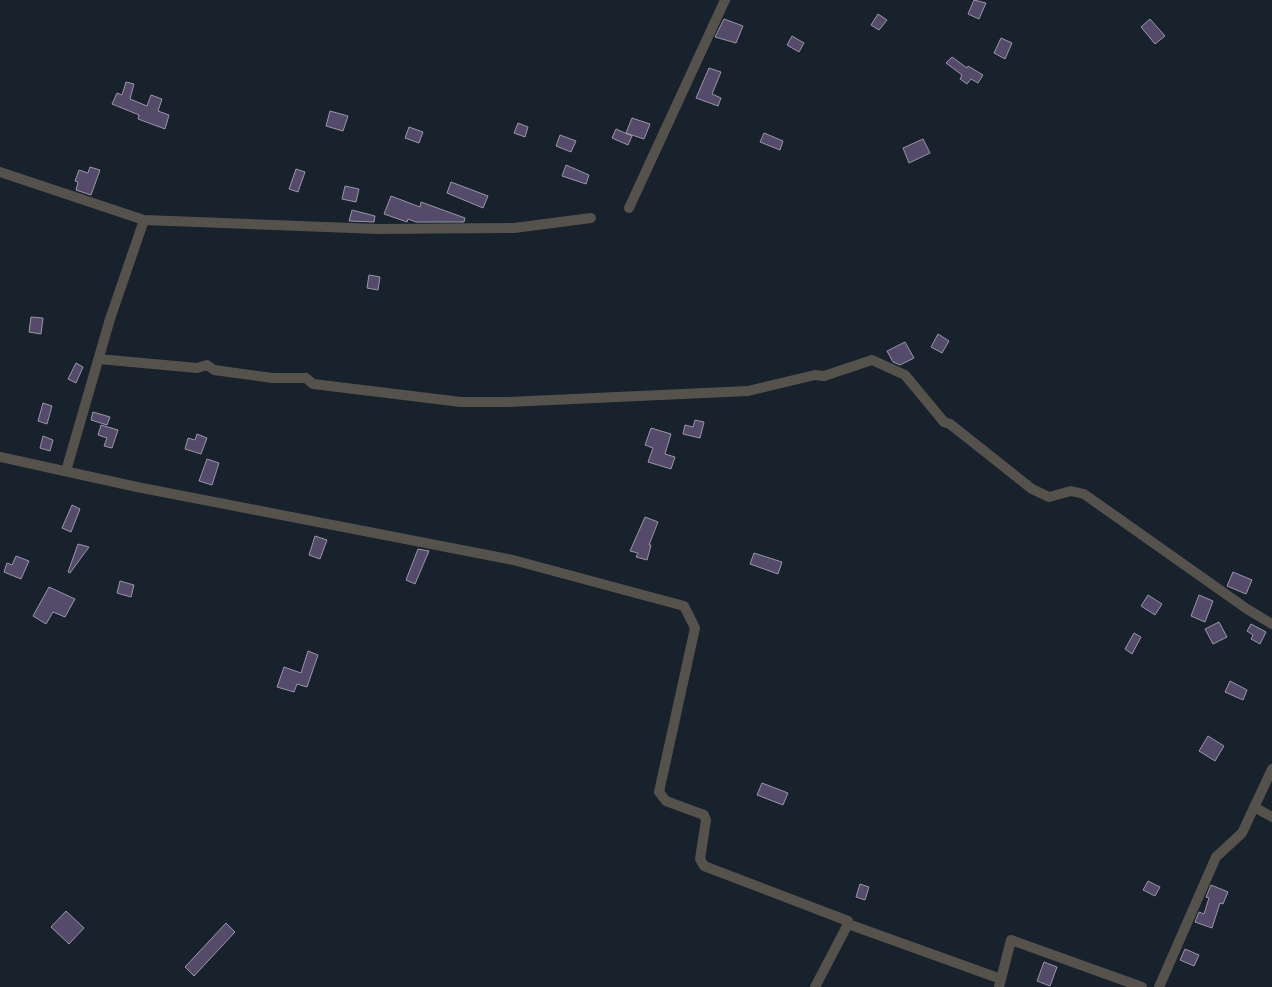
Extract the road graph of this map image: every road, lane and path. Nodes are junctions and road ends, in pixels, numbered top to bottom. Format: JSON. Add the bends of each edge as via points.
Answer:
{"nodes":[{"id":1,"x":725,"y":0,"type":"edge"},
{"id":2,"x":0,"y":172,"type":"edge"},
{"id":3,"x":629,"y":208,"type":"dead end"},
{"id":4,"x":590,"y":218,"type":"dead end"},
{"id":5,"x":144,"y":220,"type":"junction"},
{"id":6,"x":99,"y":359,"type":"junction"},
{"id":7,"x":0,"y":457,"type":"edge"},
{"id":8,"x":66,"y":471,"type":"junction"},
{"id":9,"x":1272,"y":624,"type":"edge"},
{"id":10,"x":1272,"y":769,"type":"edge"},
{"id":11,"x":1254,"y":807,"type":"junction"},
{"id":12,"x":1272,"y":817,"type":"edge"},
{"id":13,"x":848,"y":924,"type":"junction"},
{"id":14,"x":1000,"y":983,"type":"edge"},
{"id":15,"x":815,"y":987,"type":"edge"},
{"id":16,"x":1142,"y":987,"type":"edge"},
{"id":17,"x":1159,"y":987,"type":"edge"}],
"edges":[{"from":1,"to":3,"type":"street"},
{"from":2,"to":5,"type":"street"},
{"from":4,"to":5,"type":"street","via":[[514,228],[378,229]]},
{"from":5,"to":6,"type":"street"},
{"from":6,"to":8,"type":"street"},
{"from":6,"to":9,"type":"street","via":[[197,368],[207,366],[214,370],[273,378],[306,378],[313,384],[462,402],[748,391],[815,375],[824,376],[872,360],[905,375],[944,422],[1032,489],[1050,497],[1071,491],[1084,494]]},
{"from":7,"to":8,"type":"street"},
{"from":8,"to":13,"type":"street","via":[[513,560],[684,606],[695,628],[659,792],[661,797],[704,815],[700,859],[704,866],[845,919]]},
{"from":10,"to":11,"type":"street"},
{"from":11,"to":12,"type":"street"},
{"from":11,"to":17,"type":"street","via":[[1242,833],[1216,857]]},
{"from":13,"to":14,"type":"street"},
{"from":13,"to":15,"type":"street"},
{"from":14,"to":16,"type":"street","via":[[1011,940]]}]}
